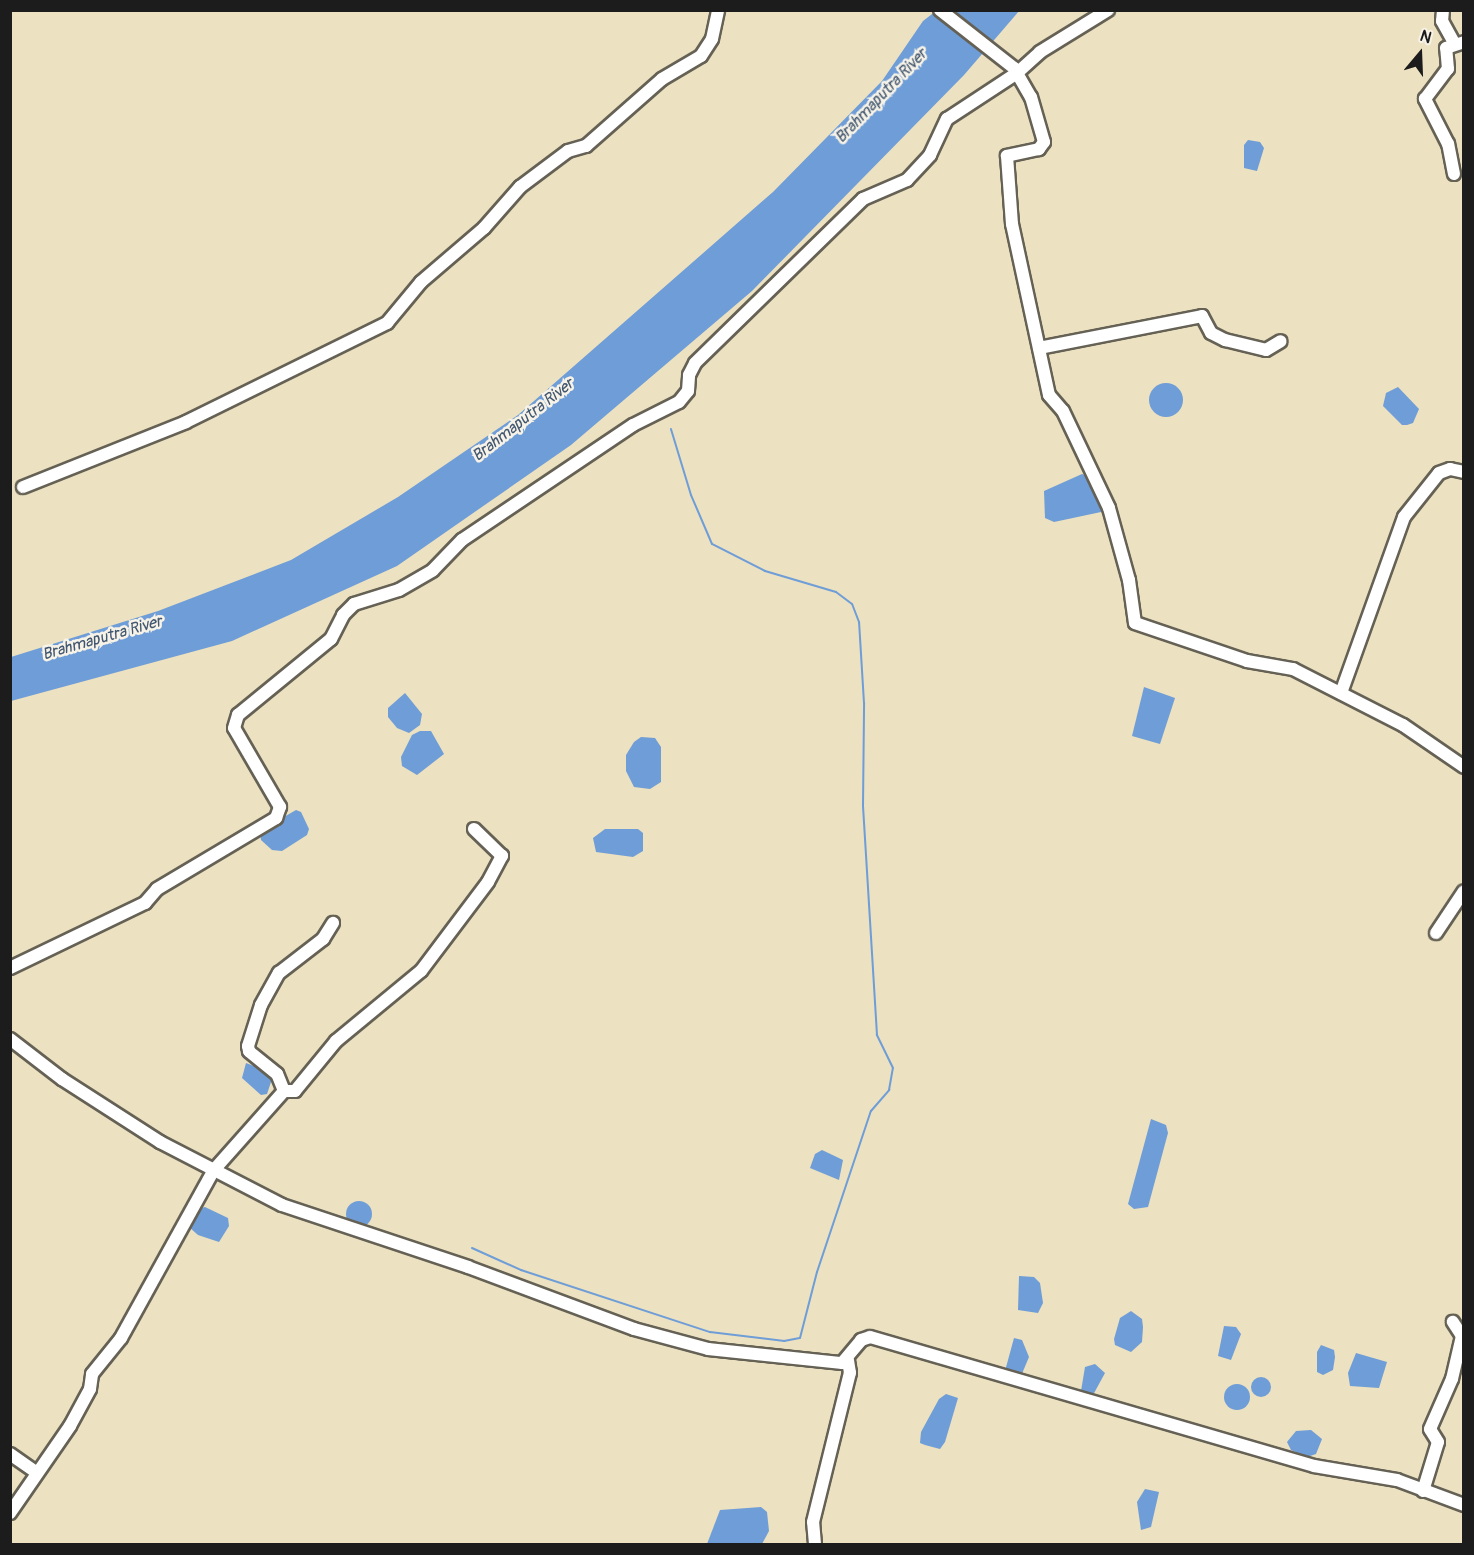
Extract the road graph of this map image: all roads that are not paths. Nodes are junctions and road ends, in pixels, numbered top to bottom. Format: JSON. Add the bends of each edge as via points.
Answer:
{"nodes":[{"id":1,"x":718,"y":10,"type":"edge"},
{"id":2,"x":940,"y":10,"type":"edge"},
{"id":3,"x":1108,"y":10,"type":"edge"},
{"id":4,"x":1443,"y":10,"type":"edge"},
{"id":5,"x":1459,"y":42,"type":"edge"},
{"id":6,"x":1015,"y":70,"type":"junction"},
{"id":7,"x":1454,"y":174,"type":"dead end"},
{"id":8,"x":1281,"y":341,"type":"dead end"},
{"id":9,"x":1039,"y":348,"type":"junction"},
{"id":10,"x":1461,"y":468,"type":"edge"},
{"id":11,"x":23,"y":487,"type":"dead end"},
{"id":12,"x":1341,"y":693,"type":"junction"},
{"id":13,"x":1464,"y":767,"type":"edge"},
{"id":14,"x":474,"y":829,"type":"dead end"},
{"id":15,"x":1464,"y":891,"type":"edge"},
{"id":16,"x":333,"y":923,"type":"dead end"},
{"id":17,"x":1436,"y":933,"type":"dead end"},
{"id":18,"x":10,"y":968,"type":"edge"},
{"id":19,"x":10,"y":1039,"type":"edge"},
{"id":20,"x":284,"y":1091,"type":"junction"},
{"id":21,"x":213,"y":1171,"type":"junction"},
{"id":22,"x":1453,"y":1322,"type":"dead end"},
{"id":23,"x":848,"y":1359,"type":"junction"},
{"id":24,"x":10,"y":1454,"type":"edge"},
{"id":25,"x":37,"y":1473,"type":"junction"},
{"id":26,"x":1423,"y":1491,"type":"junction"},
{"id":27,"x":1464,"y":1505,"type":"edge"},
{"id":28,"x":10,"y":1513,"type":"edge"},
{"id":29,"x":815,"y":1545,"type":"edge"}],
"edges":[{"from":1,"to":11,"type":"street","via":[[712,39],[701,56],[662,79],[586,146],[568,151],[520,187],[484,228],[421,282],[387,322],[186,422]]},
{"from":2,"to":6,"type":"street"},
{"from":3,"to":6,"type":"street"},
{"from":4,"to":5,"type":"street","via":[[1442,21]]},
{"from":5,"to":7,"type":"street","via":[[1446,48],[1448,69],[1425,99],[1448,144]]},
{"from":6,"to":9,"type":"street","via":[[1031,97],[1044,142],[1040,149],[1011,155],[1006,160],[1008,205]]},
{"from":6,"to":18,"type":"street","via":[[947,119],[930,155],[907,180],[863,199],[695,363],[688,391],[679,402],[624,431],[462,540],[434,570],[399,590],[354,604],[343,615],[331,639],[238,715],[234,728],[280,807],[276,818],[157,889],[146,903]]},
{"from":8,"to":9,"type":"street","via":[[1266,350],[1225,340],[1211,333],[1202,316]]},
{"from":9,"to":12,"type":"street","via":[[1049,395],[1063,411],[1109,508],[1129,580],[1135,623],[1247,661],[1293,669]]},
{"from":10,"to":12,"type":"street","via":[[1439,473],[1404,517]]},
{"from":12,"to":13,"type":"street","via":[[1403,725]]},
{"from":14,"to":20,"type":"street","via":[[499,851],[501,861],[454,930],[416,975],[336,1041],[304,1083],[295,1091]]},
{"from":15,"to":17,"type":"street"},
{"from":16,"to":20,"type":"street","via":[[323,939],[279,974],[261,1005],[248,1046],[277,1074]]},
{"from":19,"to":21,"type":"street","via":[[62,1079]]},
{"from":20,"to":21,"type":"street"},
{"from":21,"to":23,"type":"street","via":[[282,1205],[663,1338],[708,1349],[765,1356],[842,1363]]},
{"from":21,"to":25,"type":"street","via":[[121,1338],[92,1374],[90,1389],[80,1407]]},
{"from":22,"to":26,"type":"street","via":[[1460,1329],[1461,1343],[1452,1379],[1430,1429],[1438,1442]]},
{"from":23,"to":26,"type":"street","via":[[861,1340],[870,1336],[1314,1466],[1367,1473]]},
{"from":23,"to":29,"type":"street","via":[[850,1373],[813,1522]]},
{"from":24,"to":25,"type":"street"},
{"from":25,"to":28,"type":"street"},
{"from":26,"to":27,"type":"street"}]}
